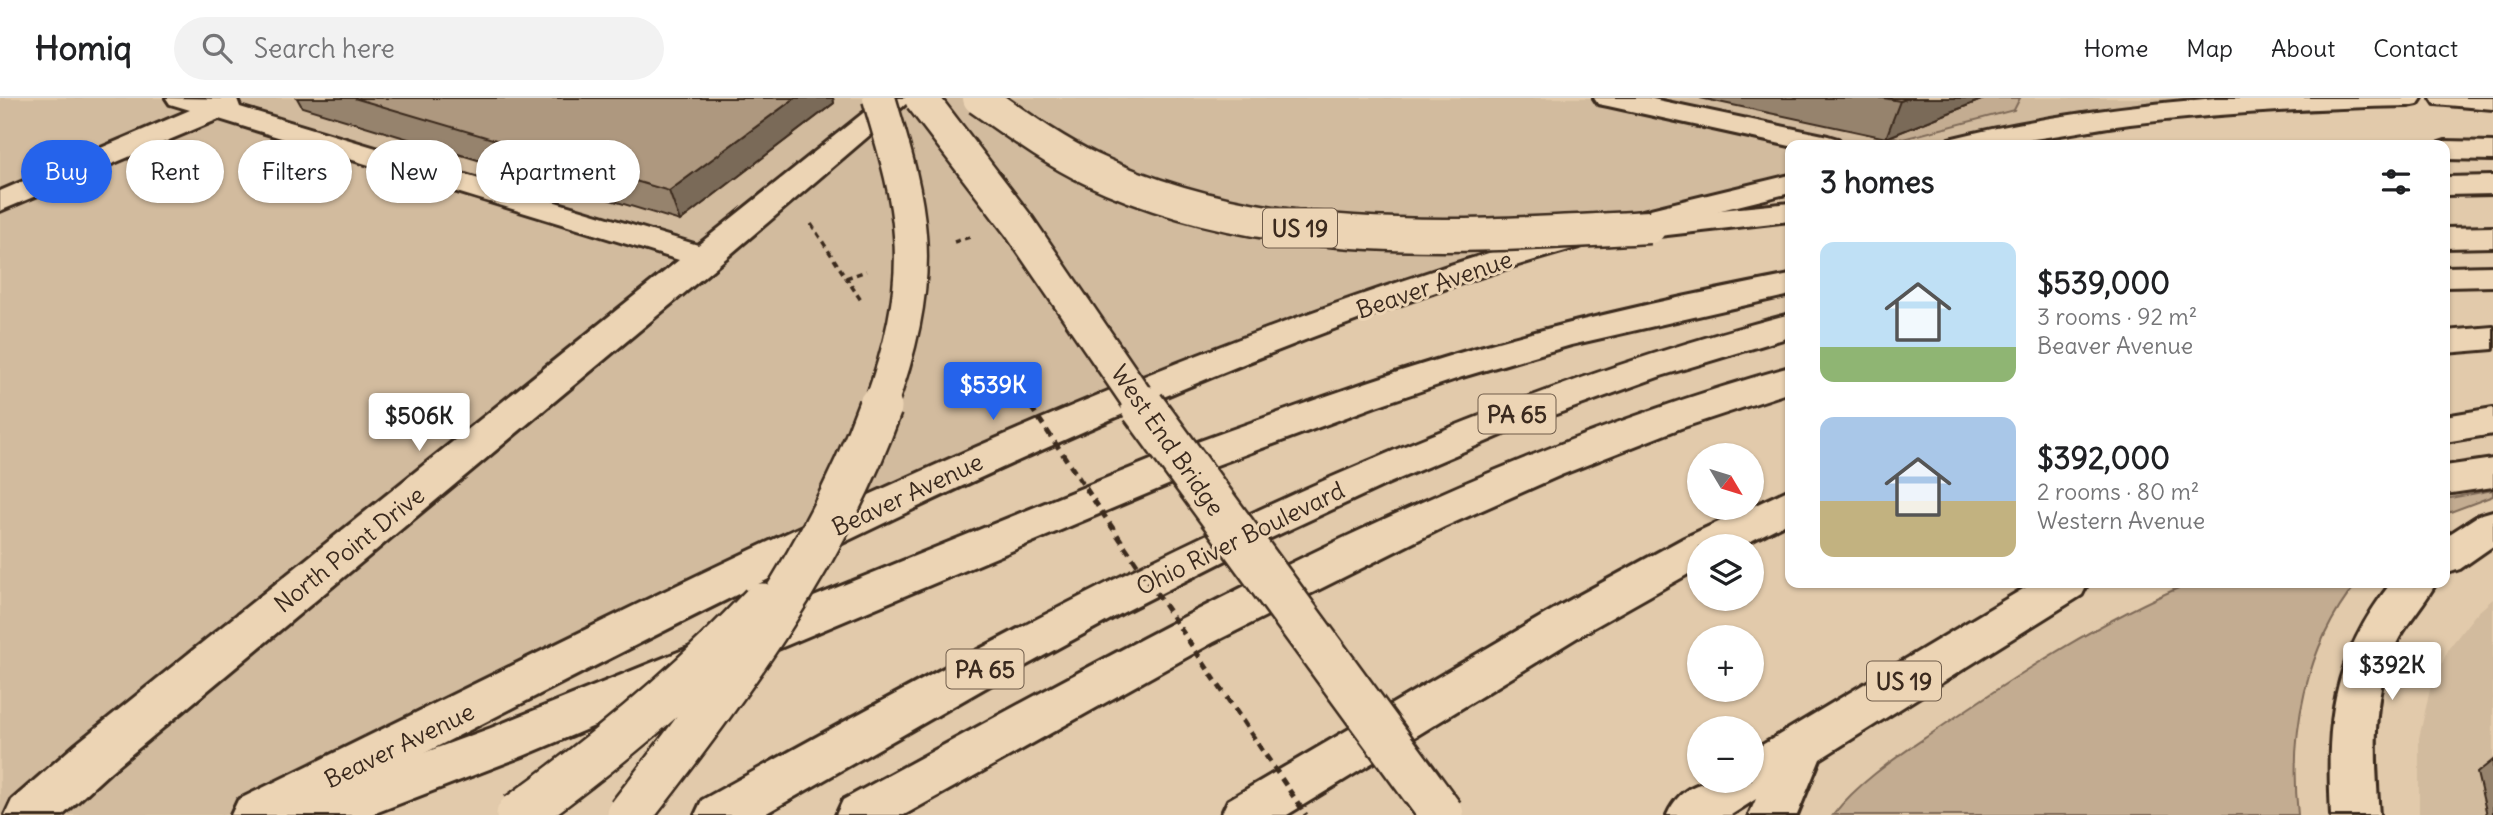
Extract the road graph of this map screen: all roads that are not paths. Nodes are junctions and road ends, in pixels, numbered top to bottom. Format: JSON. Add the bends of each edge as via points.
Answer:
{"nodes":[{"id":1,"x":180,"y":98,"type":"edge"},
{"id":2,"x":979,"y":98,"type":"edge"},
{"id":3,"x":1608,"y":98,"type":"edge"},
{"id":4,"x":2408,"y":98,"type":"edge"},
{"id":5,"x":2445,"y":98,"type":"edge"},
{"id":6,"x":892,"y":99,"type":"edge"},
{"id":7,"x":2493,"y":100,"type":"edge"},
{"id":8,"x":229,"y":104,"type":"edge"},
{"id":9,"x":1805,"y":140,"type":"edge"},
{"id":10,"x":1985,"y":140,"type":"edge"},
{"id":11,"x":2450,"y":150,"type":"edge"},
{"id":12,"x":2493,"y":151,"type":"edge"},
{"id":13,"x":1785,"y":185,"type":"edge"},
{"id":14,"x":2493,"y":185,"type":"edge"},
{"id":15,"x":2450,"y":186,"type":"edge"},
{"id":16,"x":0,"y":202,"type":"edge"},
{"id":17,"x":1785,"y":213,"type":"edge"},
{"id":18,"x":1785,"y":220,"type":"edge"},
{"id":19,"x":1650,"y":227,"type":"junction"},
{"id":20,"x":2493,"y":237,"type":"edge"},
{"id":21,"x":2450,"y":238,"type":"edge"},
{"id":22,"x":706,"y":258,"type":"junction"},
{"id":23,"x":2493,"y":276,"type":"edge"},
{"id":24,"x":2450,"y":277,"type":"edge"},
{"id":25,"x":1785,"y":286,"type":"edge"},
{"id":26,"x":1785,"y":326,"type":"edge"},
{"id":27,"x":2493,"y":338,"type":"edge"},
{"id":28,"x":2450,"y":342,"type":"edge"},
{"id":29,"x":1785,"y":381,"type":"edge"},
{"id":30,"x":2493,"y":421,"type":"edge"},
{"id":31,"x":2450,"y":428,"type":"edge"},
{"id":32,"x":2493,"y":473,"type":"edge"},
{"id":33,"x":2450,"y":479,"type":"edge"},
{"id":34,"x":1785,"y":506,"type":"edge"},
{"id":35,"x":2493,"y":526,"type":"edge"},
{"id":36,"x":1729,"y":534,"type":"edge"},
{"id":37,"x":815,"y":546,"type":"junction"},
{"id":38,"x":2450,"y":555,"type":"edge"},
{"id":39,"x":1687,"y":556,"type":"edge"},
{"id":40,"x":2059,"y":588,"type":"edge"},
{"id":41,"x":2083,"y":588,"type":"edge"},
{"id":42,"x":2411,"y":588,"type":"edge"},
{"id":43,"x":2005,"y":620,"type":"junction"},
{"id":44,"x":1802,"y":743,"type":"junction"},
{"id":45,"x":1764,"y":768,"type":"edge"},
{"id":46,"x":1725,"y":793,"type":"edge"},
{"id":47,"x":29,"y":815,"type":"edge"},
{"id":48,"x":255,"y":815,"type":"edge"},
{"id":49,"x":313,"y":815,"type":"edge"},
{"id":50,"x":518,"y":815,"type":"edge"},
{"id":51,"x":629,"y":815,"type":"edge"},
{"id":52,"x":719,"y":815,"type":"edge"},
{"id":53,"x":860,"y":815,"type":"edge"},
{"id":54,"x":1245,"y":815,"type":"edge"},
{"id":55,"x":1442,"y":815,"type":"edge"},
{"id":56,"x":1692,"y":815,"type":"edge"},
{"id":57,"x":1773,"y":815,"type":"edge"},
{"id":58,"x":2355,"y":815,"type":"edge"}],
"edges":[{"from":1,"to":8,"type":"main road"},
{"from":2,"to":19,"type":"main road","number":"US 19","bridge":true,"via":[[1092,169],[1158,196],[1242,219],[1331,232],[1406,236]]},
{"from":3,"to":9,"type":"main road"},
{"from":4,"to":10,"type":"main road","via":[[2211,105],[2077,122]]},
{"from":5,"to":7,"type":"main road"},
{"from":6,"to":22,"type":"main road","name":"North Point Drive"},
{"from":6,"to":37,"type":"main road","bridge":true,"via":[[911,253],[898,352],[853,472]]},
{"from":6,"to":55,"type":"main road","name":"West End Bridge","bridge":true,"via":[[1019,226],[1171,448]]},
{"from":8,"to":16,"type":"main road"},
{"from":8,"to":22,"type":"main road"},
{"from":11,"to":12,"type":"main road"},
{"from":13,"to":48,"type":"main road","name":"Beaver Avenue","via":[[1595,232],[1443,278],[1076,418],[803,543]]},
{"from":14,"to":15,"type":"main road"},
{"from":17,"to":19,"type":"main road"},
{"from":18,"to":19,"type":"main road","number":"US 19"},
{"from":20,"to":21,"type":"main road"},
{"from":22,"to":47,"type":"main road","name":"North Point Drive"},
{"from":23,"to":24,"type":"main road"},
{"from":25,"to":49,"type":"main road","via":[[1533,344],[1301,419],[1192,459],[507,742]]},
{"from":26,"to":52,"type":"main road","name":"Ohio River Boulevard","number":"PA 65","via":[[1581,389],[1370,475],[1137,588]]},
{"from":27,"to":28,"type":"main road"},
{"from":29,"to":53,"type":"main road","via":[[1625,433],[1413,523],[1135,663]]},
{"from":30,"to":31,"type":"main road"},
{"from":32,"to":33,"type":"main road"},
{"from":34,"to":36,"type":"main road"},
{"from":35,"to":38,"type":"main road"},
{"from":37,"to":50,"type":"main road","bridge":true,"via":[[752,617],[693,673]]},
{"from":37,"to":51,"type":"main road","bridge":true,"via":[[764,635]]},
{"from":39,"to":54,"type":"main road"},
{"from":40,"to":43,"type":"main road","number":"US 19"},
{"from":41,"to":43,"type":"main road"},
{"from":42,"to":58,"type":"main road","via":[[2389,617],[2367,660],[2356,711]]},
{"from":43,"to":44,"type":"main road","number":"US 19"},
{"from":44,"to":45,"type":"main road","number":"US 19"},
{"from":44,"to":57,"type":"main road"},
{"from":46,"to":56,"type":"main road"}]}
